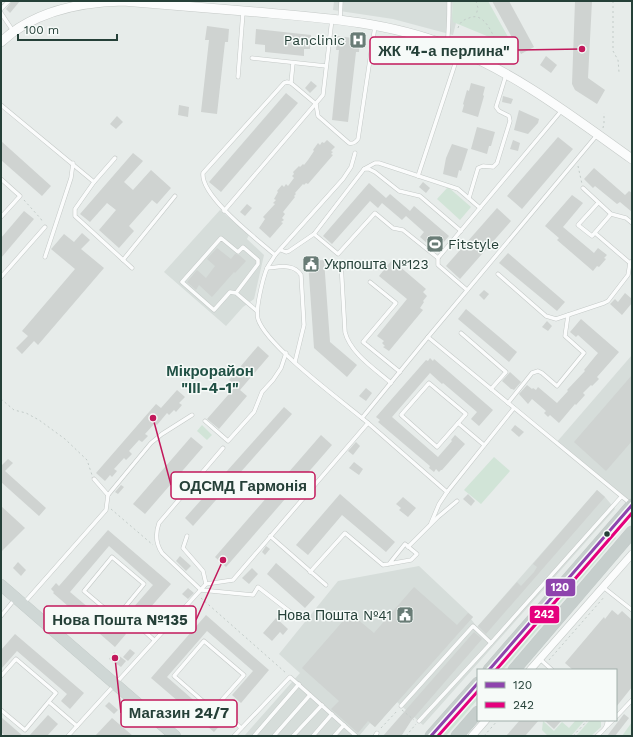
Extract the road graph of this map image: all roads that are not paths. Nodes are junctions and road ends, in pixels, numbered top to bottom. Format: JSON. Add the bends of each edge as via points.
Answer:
{"nodes":[{"id":1,"x":9,"y":1,"type":"edge"},
{"id":2,"x":341,"y":1,"type":"edge"},
{"id":3,"x":450,"y":1,"type":"edge"},
{"id":4,"x":1,"y":9,"type":"edge"},
{"id":5,"x":244,"y":11,"type":"junction"},
{"id":6,"x":1,"y":13,"type":"edge"},
{"id":7,"x":336,"y":20,"type":"junction"},
{"id":8,"x":375,"y":26,"type":"junction"},
{"id":9,"x":14,"y":32,"type":"junction"},
{"id":10,"x":1,"y":42,"type":"edge"},
{"id":11,"x":447,"y":46,"type":"junction"},
{"id":12,"x":460,"y":51,"type":"junction"},
{"id":13,"x":252,"y":58,"type":"dead end"},
{"id":14,"x":294,"y":63,"type":"junction"},
{"id":15,"x":326,"y":66,"type":"junction"},
{"id":16,"x":507,"y":74,"type":"junction"},
{"id":17,"x":238,"y":77,"type":"dead end"},
{"id":18,"x":291,"y":83,"type":"junction"},
{"id":19,"x":316,"y":104,"type":"junction"},
{"id":20,"x":1,"y":105,"type":"edge"},
{"id":21,"x":562,"y":110,"type":"junction"},
{"id":22,"x":598,"y":135,"type":"junction"},
{"id":23,"x":355,"y":153,"type":"dead end"},
{"id":24,"x":114,"y":158,"type":"dead end"},
{"id":25,"x":632,"y":159,"type":"edge"},
{"id":26,"x":73,"y":163,"type":"junction"},
{"id":27,"x":364,"y":169,"type":"junction"},
{"id":28,"x":418,"y":176,"type":"junction"},
{"id":29,"x":1,"y":179,"type":"edge"},
{"id":30,"x":94,"y":182,"type":"junction"},
{"id":31,"x":583,"y":188,"type":"road end"},
{"id":32,"x":175,"y":196,"type":"dead end"},
{"id":33,"x":469,"y":198,"type":"junction"},
{"id":34,"x":598,"y":203,"type":"junction"},
{"id":35,"x":480,"y":208,"type":"junction"},
{"id":36,"x":224,"y":210,"type":"junction"},
{"id":37,"x":611,"y":214,"type":"junction"},
{"id":38,"x":1,"y":217,"type":"edge"},
{"id":39,"x":632,"y":223,"type":"edge"},
{"id":40,"x":45,"y":228,"type":"road end"},
{"id":41,"x":462,"y":231,"type":"junction"},
{"id":42,"x":595,"y":233,"type":"junction"},
{"id":43,"x":314,"y":234,"type":"junction"},
{"id":44,"x":281,"y":250,"type":"junction"},
{"id":45,"x":275,"y":255,"type":"junction"},
{"id":46,"x":45,"y":257,"type":"dead end"},
{"id":47,"x":438,"y":258,"type":"junction"},
{"id":48,"x":123,"y":260,"type":"junction"},
{"id":49,"x":631,"y":262,"type":"edge"},
{"id":50,"x":341,"y":263,"type":"dead end"},
{"id":51,"x":132,"y":268,"type":"dead end"},
{"id":52,"x":267,"y":268,"type":"junction"},
{"id":53,"x":498,"y":274,"type":"dead end"},
{"id":54,"x":1,"y":277,"type":"edge"},
{"id":55,"x":370,"y":282,"type":"dead end"},
{"id":56,"x":467,"y":290,"type":"junction"},
{"id":57,"x":236,"y":293,"type":"junction"},
{"id":58,"x":256,"y":312,"type":"junction"},
{"id":59,"x":568,"y":315,"type":"junction"},
{"id":60,"x":461,"y":333,"type":"dead end"},
{"id":61,"x":428,"y":337,"type":"junction"},
{"id":62,"x":286,"y":353,"type":"junction"},
{"id":63,"x":295,"y":362,"type":"junction"},
{"id":64,"x":400,"y":372,"type":"junction"},
{"id":65,"x":392,"y":383,"type":"junction"},
{"id":66,"x":491,"y":389,"type":"junction"},
{"id":67,"x":508,"y":403,"type":"junction"},
{"id":68,"x":514,"y":408,"type":"junction"},
{"id":69,"x":192,"y":416,"type":"dead end"},
{"id":70,"x":362,"y":418,"type":"junction"},
{"id":71,"x":205,"y":420,"type":"dead end"},
{"id":72,"x":368,"y":423,"type":"junction"},
{"id":73,"x":458,"y":423,"type":"junction"},
{"id":74,"x":484,"y":445,"type":"junction"},
{"id":75,"x":223,"y":448,"type":"dead end"},
{"id":76,"x":94,"y":479,"type":"road end"},
{"id":77,"x":447,"y":492,"type":"junction"},
{"id":78,"x":108,"y":495,"type":"junction"},
{"id":79,"x":621,"y":497,"type":"junction"},
{"id":80,"x":457,"y":501,"type":"dead end"},
{"id":81,"x":631,"y":507,"type":"edge"},
{"id":82,"x":431,"y":524,"type":"junction"},
{"id":83,"x":632,"y":532,"type":"edge"},
{"id":84,"x":187,"y":536,"type":"dead end"},
{"id":85,"x":270,"y":536,"type":"junction"},
{"id":86,"x":408,"y":547,"type":"junction"},
{"id":87,"x":632,"y":554,"type":"edge"},
{"id":88,"x":389,"y":564,"type":"junction"},
{"id":89,"x":310,"y":572,"type":"junction"},
{"id":90,"x":206,"y":584,"type":"junction"},
{"id":91,"x":1,"y":585,"type":"edge"},
{"id":92,"x":326,"y":585,"type":"dead end"},
{"id":93,"x":602,"y":586,"type":"junction"},
{"id":94,"x":201,"y":590,"type":"junction"},
{"id":95,"x":20,"y":601,"type":"junction"},
{"id":96,"x":632,"y":610,"type":"edge"},
{"id":97,"x":122,"y":611,"type":"junction"},
{"id":98,"x":293,"y":614,"type":"dead end"},
{"id":99,"x":1,"y":616,"type":"edge"},
{"id":100,"x":154,"y":640,"type":"junction"},
{"id":101,"x":491,"y":643,"type":"junction"},
{"id":102,"x":540,"y":659,"type":"junction"},
{"id":103,"x":490,"y":669,"type":"edge"},
{"id":104,"x":515,"y":669,"type":"edge"},
{"id":105,"x":531,"y":669,"type":"edge"},
{"id":106,"x":551,"y":669,"type":"edge"},
{"id":107,"x":1,"y":676,"type":"edge"},
{"id":108,"x":115,"y":684,"type":"junction"},
{"id":109,"x":299,"y":684,"type":"junction"},
{"id":110,"x":477,"y":684,"type":"edge"},
{"id":111,"x":310,"y":695,"type":"junction"},
{"id":112,"x":632,"y":700,"type":"edge"},
{"id":113,"x":49,"y":702,"type":"junction"},
{"id":114,"x":322,"y":705,"type":"junction"},
{"id":115,"x":217,"y":706,"type":"junction"},
{"id":116,"x":401,"y":706,"type":"dead end"},
{"id":117,"x":1,"y":710,"type":"edge"},
{"id":118,"x":477,"y":713,"type":"edge"},
{"id":119,"x":332,"y":714,"type":"junction"},
{"id":120,"x":617,"y":716,"type":"edge"},
{"id":121,"x":485,"y":721,"type":"edge"},
{"id":122,"x":607,"y":721,"type":"edge"},
{"id":123,"x":612,"y":721,"type":"edge"},
{"id":124,"x":418,"y":722,"type":"road end"},
{"id":125,"x":344,"y":725,"type":"junction"},
{"id":126,"x":77,"y":726,"type":"junction"},
{"id":127,"x":241,"y":728,"type":"junction"},
{"id":128,"x":605,"y":728,"type":"junction"},
{"id":129,"x":68,"y":736,"type":"edge"},
{"id":130,"x":175,"y":736,"type":"edge"},
{"id":131,"x":234,"y":736,"type":"edge"},
{"id":132,"x":254,"y":736,"type":"edge"},
{"id":133,"x":274,"y":736,"type":"edge"},
{"id":134,"x":293,"y":736,"type":"edge"},
{"id":135,"x":313,"y":736,"type":"edge"},
{"id":136,"x":334,"y":736,"type":"edge"},
{"id":137,"x":356,"y":736,"type":"edge"},
{"id":138,"x":430,"y":736,"type":"edge"},
{"id":139,"x":457,"y":736,"type":"edge"},
{"id":140,"x":472,"y":736,"type":"edge"},
{"id":141,"x":597,"y":736,"type":"edge"}],
"edges":[{"from":1,"to":4,"type":"lane"},
{"from":2,"to":7,"type":"lane"},
{"from":3,"to":11,"type":"lane"},
{"from":5,"to":7,"type":"street"},
{"from":5,"to":9,"type":"street","via":[[123,1],[105,2],[68,7],[42,16]]},
{"from":5,"to":17,"type":"lane"},
{"from":6,"to":9,"type":"lane"},
{"from":7,"to":8,"type":"street"},
{"from":7,"to":15,"type":"lane"},
{"from":8,"to":11,"type":"street"},
{"from":8,"to":19,"type":"lane","via":[[356,142],[349,143],[318,116]]},
{"from":9,"to":10,"type":"street"},
{"from":11,"to":12,"type":"street"},
{"from":12,"to":16,"type":"street"},
{"from":12,"to":28,"type":"lane"},
{"from":13,"to":14,"type":"lane"},
{"from":14,"to":15,"type":"lane"},
{"from":14,"to":18,"type":"lane"},
{"from":15,"to":19,"type":"lane","via":[[323,95]]},
{"from":16,"to":21,"type":"street"},
{"from":16,"to":33,"type":"lane","via":[[496,107],[510,119],[497,164],[493,167],[478,168]]},
{"from":18,"to":19,"type":"lane"},
{"from":18,"to":36,"type":"lane","via":[[284,83],[203,173],[205,184]]},
{"from":19,"to":36,"type":"lane"},
{"from":20,"to":26,"type":"lane"},
{"from":21,"to":22,"type":"street"},
{"from":21,"to":35,"type":"lane"},
{"from":22,"to":25,"type":"street"},
{"from":22,"to":56,"type":"lane"},
{"from":23,"to":44,"type":"lane","via":[[351,167],[343,179]]},
{"from":24,"to":30,"type":"lane"},
{"from":26,"to":30,"type":"lane"},
{"from":26,"to":46,"type":"lane","via":[[71,178]]},
{"from":27,"to":28,"type":"lane","via":[[379,163]]},
{"from":27,"to":41,"type":"lane","via":[[375,172],[399,191],[420,196]]},
{"from":27,"to":43,"type":"lane"},
{"from":28,"to":33,"type":"lane","via":[[458,189]]},
{"from":29,"to":38,"type":"lane","via":[[20,196]]},
{"from":30,"to":48,"type":"lane","via":[[75,209],[76,216]]},
{"from":31,"to":34,"type":"lane"},
{"from":32,"to":48,"type":"lane"},
{"from":33,"to":35,"type":"lane"},
{"from":34,"to":37,"type":"lane"},
{"from":34,"to":42,"type":"lane","via":[[578,225],[592,236]]},
{"from":35,"to":41,"type":"lane"},
{"from":36,"to":45,"type":"lane"},
{"from":37,"to":39,"type":"lane","via":[[626,218]]},
{"from":37,"to":42,"type":"lane"},
{"from":40,"to":54,"type":"lane"},
{"from":41,"to":47,"type":"lane"},
{"from":42,"to":49,"type":"lane"},
{"from":43,"to":44,"type":"lane","via":[[289,251]]},
{"from":43,"to":47,"type":"lane","via":[[338,254],[375,213],[393,228],[403,230]]},
{"from":44,"to":45,"type":"lane"},
{"from":45,"to":52,"type":"lane"},
{"from":47,"to":56,"type":"lane","via":[[438,265]]},
{"from":48,"to":51,"type":"lane"},
{"from":49,"to":59,"type":"lane","via":[[628,275],[608,301]]},
{"from":50,"to":65,"type":"lane","via":[[345,332],[348,342]]},
{"from":52,"to":58,"type":"lane"},
{"from":52,"to":63,"type":"lane","via":[[291,267],[301,275],[304,325]]},
{"from":53,"to":59,"type":"lane","via":[[549,318],[556,319]]},
{"from":55,"to":64,"type":"lane","via":[[396,303],[363,342]]},
{"from":56,"to":61,"type":"lane"},
{"from":57,"to":57,"type":"lane","via":[[258,264],[258,260],[243,247],[238,252],[221,238],[182,282],[214,310],[230,292]]},
{"from":57,"to":58,"type":"lane"},
{"from":58,"to":62,"type":"lane","via":[[260,326]]},
{"from":59,"to":67,"type":"lane","via":[[565,336],[584,353],[557,386],[542,373],[532,373]]},
{"from":60,"to":66,"type":"lane","via":[[506,372]]},
{"from":61,"to":64,"type":"lane"},
{"from":61,"to":66,"type":"lane"},
{"from":62,"to":63,"type":"lane"},
{"from":62,"to":71,"type":"lane","via":[[281,368],[262,392],[254,412],[228,441]]},
{"from":63,"to":70,"type":"lane"},
{"from":64,"to":65,"type":"lane"},
{"from":65,"to":70,"type":"lane"},
{"from":66,"to":67,"type":"lane"},
{"from":67,"to":68,"type":"lane"},
{"from":68,"to":74,"type":"lane"},
{"from":68,"to":79,"type":"lane"},
{"from":69,"to":78,"type":"lane","via":[[151,443]]},
{"from":70,"to":72,"type":"lane"},
{"from":72,"to":77,"type":"lane"},
{"from":72,"to":85,"type":"lane"},
{"from":73,"to":73,"type":"lane","via":[[437,447],[401,415],[429,383],[466,414]]},
{"from":73,"to":74,"type":"lane"},
{"from":74,"to":77,"type":"lane"},
{"from":75,"to":94,"type":"lane","via":[[159,523],[156,535],[162,553]]},
{"from":76,"to":78,"type":"lane"},
{"from":77,"to":82,"type":"lane"},
{"from":78,"to":95,"type":"lane","via":[[106,510]]},
{"from":79,"to":81,"type":"lane"},
{"from":79,"to":101,"type":"lane"},
{"from":80,"to":82,"type":"lane"},
{"from":81,"to":103,"type":"highway"},
{"from":82,"to":86,"type":"lane"},
{"from":83,"to":104,"type":"highway"},
{"from":84,"to":90,"type":"lane","via":[[183,548],[203,570]]},
{"from":85,"to":89,"type":"lane"},
{"from":85,"to":90,"type":"lane","via":[[233,580]]},
{"from":86,"to":88,"type":"lane","via":[[405,544]]},
{"from":86,"to":88,"type":"lane","via":[[417,554],[411,560]]},
{"from":87,"to":93,"type":"street"},
{"from":88,"to":89,"type":"lane","via":[[383,566],[344,533]]},
{"from":89,"to":92,"type":"lane"},
{"from":90,"to":94,"type":"lane"},
{"from":91,"to":95,"type":"main road"},
{"from":93,"to":96,"type":"lane"},
{"from":93,"to":102,"type":"street"},
{"from":94,"to":98,"type":"lane","via":[[252,595],[258,587]]},
{"from":94,"to":100,"type":"lane"},
{"from":95,"to":99,"type":"lane"},
{"from":95,"to":108,"type":"main road"},
{"from":97,"to":97,"type":"lane","via":[[144,584],[112,558],[84,591],[116,618]]},
{"from":97,"to":100,"type":"lane"},
{"from":100,"to":108,"type":"lane"},
{"from":101,"to":116,"type":"lane","via":[[473,626]]},
{"from":101,"to":124,"type":"lane"},
{"from":102,"to":105,"type":"street"},
{"from":102,"to":106,"type":"lane"},
{"from":107,"to":113,"type":"lane","via":[[16,659],[56,694]]},
{"from":108,"to":126,"type":"lane"},
{"from":108,"to":130,"type":"main road"},
{"from":109,"to":111,"type":"lane"},
{"from":109,"to":127,"type":"lane","via":[[290,677]]},
{"from":109,"to":132,"type":"lane"},
{"from":110,"to":138,"type":"highway"},
{"from":111,"to":114,"type":"lane"},
{"from":111,"to":133,"type":"lane"},
{"from":112,"to":120,"type":"lane"},
{"from":113,"to":117,"type":"lane","via":[[25,730]]},
{"from":113,"to":126,"type":"lane"},
{"from":114,"to":119,"type":"lane"},
{"from":114,"to":134,"type":"lane"},
{"from":115,"to":115,"type":"lane","via":[[244,675],[204,641],[174,676],[213,710]]},
{"from":115,"to":127,"type":"lane"},
{"from":118,"to":139,"type":"highway"},
{"from":119,"to":125,"type":"lane"},
{"from":119,"to":135,"type":"lane"},
{"from":121,"to":140,"type":"street"},
{"from":122,"to":128,"type":"lane"},
{"from":123,"to":128,"type":"lane"},
{"from":125,"to":136,"type":"lane"},
{"from":125,"to":137,"type":"lane"},
{"from":126,"to":129,"type":"lane"},
{"from":127,"to":131,"type":"lane"},
{"from":128,"to":141,"type":"lane"}]}
